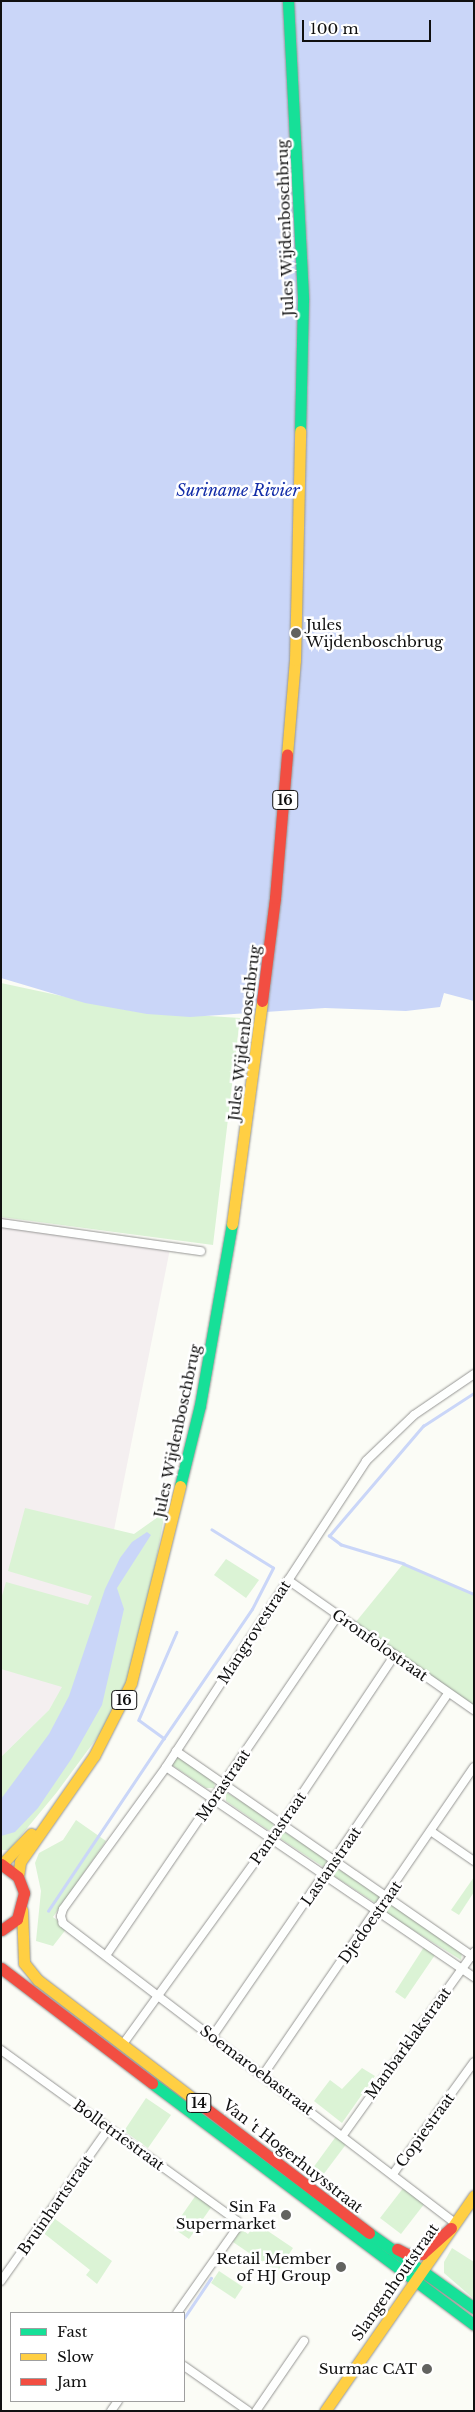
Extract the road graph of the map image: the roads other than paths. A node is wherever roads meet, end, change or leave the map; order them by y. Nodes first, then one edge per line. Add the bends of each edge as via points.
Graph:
1 (288, 1) edge
2 (1, 1223) edge
3 (201, 1251) dead end
4 (474, 1374) edge
5 (288, 1580) junction
6 (338, 1616) junction
7 (394, 1656) junction
8 (448, 1693) junction
9 (474, 1710) edge
10 (176, 1751) junction
11 (166, 1767) junction
12 (474, 1767) edge
13 (470, 1779) edge
14 (224, 1783) junction
15 (214, 1798) junction
16 (63, 1799) junction
17 (282, 1824) junction
18 (432, 1832) junction
19 (272, 1838) junction
20 (474, 1861) edge
21 (334, 1862) junction
22 (2, 1864) edge
23 (325, 1875) junction
24 (18, 1877) junction
25 (387, 1898) junction
26 (22, 1910) junction
27 (378, 1911) junction
28 (61, 1916) joint
29 (1, 1930) edge
30 (107, 1954) junction
31 (473, 1955) edge
32 (1, 1958) edge
33 (1, 1968) edge
34 (462, 1968) junction
35 (474, 1977) edge
36 (25, 1986) junction
37 (159, 1997) junction
38 (212, 2037) junction
39 (123, 2044) junction
40 (1, 2050) edge
41 (474, 2062) edge
42 (263, 2075) junction
43 (109, 2128) junction
44 (343, 2135) junction
45 (393, 2174) junction
46 (474, 2196) edge
47 (453, 2225) junction
48 (363, 2229) junction
49 (421, 2272) junction
50 (1, 2281) edge
51 (412, 2282) junction
52 (474, 2308) edge
53 (179, 2312) edge
54 (474, 2325) edge
55 (304, 2341) dead end
56 (185, 2367) edge
57 (328, 2410) edge
58 (248, 2411) edge
59 (256, 2411) edge

1 - 16 main road, Jules Wijdenboschbrug / 16 via 297,141 304,374 296,651 263,1014 236,1199 200,1405 157,1588 131,1683 115,1719 94,1756
2 - 3 street
4 - 5 street, Mangrovestraat via 414,1415 366,1461
5 - 6 street, Gronfolostraat
5 - 10 street, Mangrovestraat
6 - 7 street, Gronfolostraat
6 - 14 street, Morastraat
7 - 8 street, Gronfolostraat
7 - 17 street, Pantastraat
8 - 9 street, Gronfolostraat
8 - 21 street, Lastanstraat
10 - 11 street, Mangrovestraat
10 - 14 street
11 - 15 street
11 - 28 street, Mangrovestraat
12 - 13 street, Djedoestraat
13 - 18 street, Djedoestraat
14 - 15 street, Morastraat
14 - 17 street
15 - 19 street
15 - 30 street, Morastraat
16 - 22 main road, Jules Wijdenboschbrug / 16
16 - 24 main road, Jules Wijdenboschbrug / 16 via 20,1862
17 - 19 street, Pantastraat
17 - 21 street
18 - 20 street
18 - 25 street, Djedoestraat
19 - 23 street
19 - 37 street, Pantastraat
21 - 23 street, Lastanstraat
21 - 25 street
22 - 24 main road, 16
23 - 27 street
23 - 38 street, Lastanstraat
24 - 26 main road, Van 't Hogerhuysstraat via 24,1893
25 - 27 street, Djedoestraat
25 - 31 street
26 - 29 main road via 17,1919
26 - 39 main road, Van 't Hogerhuysstraat / 14 via 21,1945 24,1963 30,1972
27 - 34 street
27 - 42 street, Djedoestraat
28 - 30 street, Soemaroebastraat via 63,1923
30 - 37 street, Soemaroebastraat
31 - 34 street, Manbarklakstraat
32 - 36 main road, Van 't Hogerhuysstraat / 14
33 - 36 main road, Van 't Hogerhuysstraat
34 - 35 street
34 - 44 street, Manbarklakstraat
36 - 51 main road, Van 't Hogerhuysstraat / 14
37 - 38 street, Soemaroebastraat
37 - 39 street, Pantastraat
38 - 42 street, Soemaroebastraat
39 - 48 main road, Van 't Hogerhuysstraat / 14
40 - 43 street, Bolletriestraat
41 - 45 street, Copiestraat
42 - 44 street, Soemaroebastraat
43 - 50 street, Bruinhartstraat
43 - 53 street, Bolletriestraat via 237,2221 237,2228
44 - 45 street, Soemaroebastraat
45 - 47 street, Soemaroebastraat
46 - 47 main road, Slangenhoutstraat
47 - 48 main road via 430,2249 414,2255
47 - 49 main road, Slangenhoutstraat
48 - 49 main road, Van 't Hogerhuysstraat / 14
49 - 51 main road, Slangenhoutstraat
49 - 52 main road, Van 't Hogerhuysstraat / 14
51 - 54 main road, Van 't Hogerhuysstraat / 14
51 - 57 main road, Slangenhoutstraat
55 - 59 street
56 - 58 street

